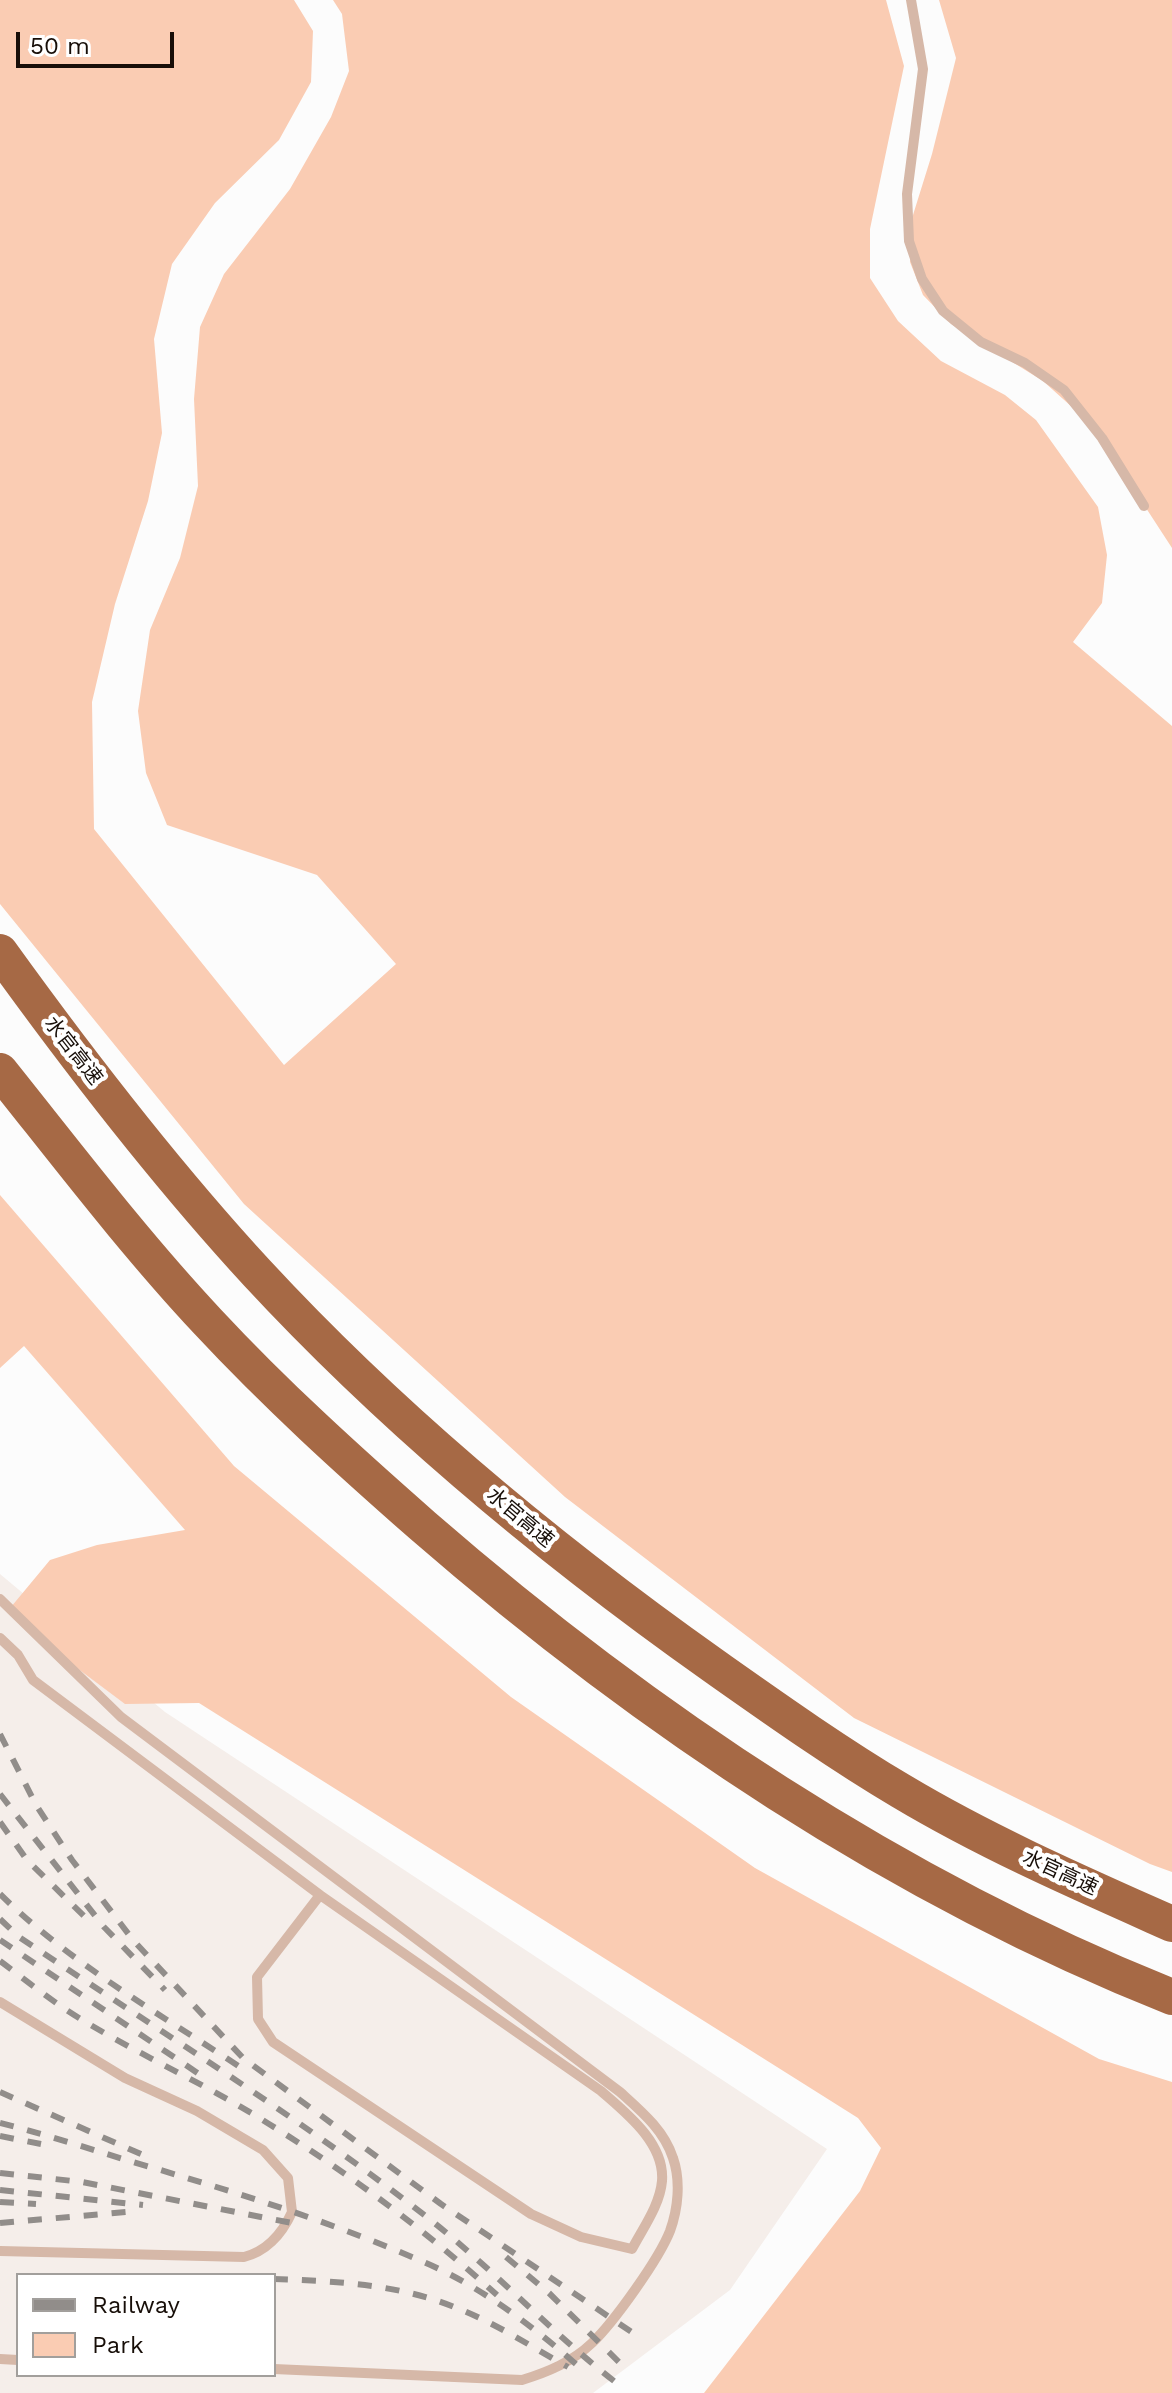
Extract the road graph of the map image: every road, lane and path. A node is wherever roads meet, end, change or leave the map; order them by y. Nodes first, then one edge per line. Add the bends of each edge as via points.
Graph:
1 (911, 0) edge
2 (1144, 506) dead end
3 (0, 952) edge
4 (0, 1071) edge
5 (0, 1599) edge
6 (0, 1638) edge
7 (320, 1895) junction
8 (1172, 1924) edge
9 (1172, 1997) edge
10 (0, 2002) edge
11 (0, 2251) edge
12 (276, 2369) edge

1 - 2 lane via 923,69 907,194 909,241 922,279 943,311 981,342 1064,390 1102,438
3 - 8 highway, 水官高速 via 153,1152 257,1273 384,1399 526,1526 714,1666 901,1791 1021,1856
4 - 9 highway via 208,1322 338,1452 484,1579 607,1675 769,1786 871,1848 994,1916
5 - 12 lane via 121,1717 620,2092 655,2124 673,2158 679,2193 670,2231 612,2320 591,2344 555,2369 522,2380
6 - 7 lane via 33,1680
7 - 7 lane via 257,1977 258,2019 273,2042 531,2214 581,2237 632,2249 662,2179 655,2150 637,2124 601,2091
10 - 11 lane via 125,2078 197,2111 263,2150 288,2178 292,2212 271,2243 244,2257

